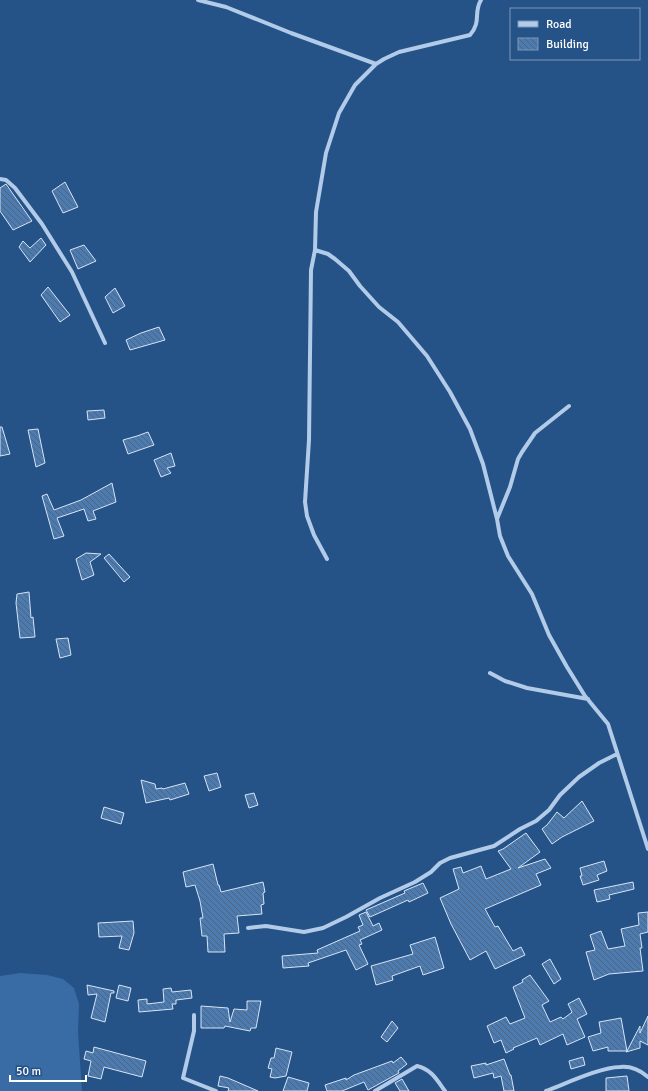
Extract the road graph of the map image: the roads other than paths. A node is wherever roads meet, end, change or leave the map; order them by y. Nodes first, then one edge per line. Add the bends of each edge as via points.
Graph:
1 (198, 0) edge
2 (480, 0) edge
3 (376, 64) junction
4 (0, 179) edge
5 (315, 250) junction
6 (105, 343) dead end
7 (569, 406) dead end
8 (497, 519) junction
9 (327, 559) dead end
10 (490, 672) dead end
11 (588, 699) junction
12 (617, 754) junction
13 (648, 849) edge
14 (248, 928) dead end
15 (194, 1015) dead end
16 (648, 1077) edge
17 (216, 1091) edge
18 (375, 1091) edge
19 (445, 1091) edge
20 (546, 1091) edge

1 - 3 street via 226,7
2 - 3 street via 477,22 470,35 399,52
3 - 5 street via 355,85 339,113 326,153 316,212
4 - 6 street via 6,180 15,188 42,224 72,272
5 - 8 street via 328,254 349,271 374,302 398,322 427,356 470,429 483,464
5 - 9 street via 311,270 309,440 305,502 314,535
7 - 8 street via 535,433 526,445 518,459 510,488
8 - 11 street via 508,556 532,594 567,667
10 - 11 street via 505,681 527,688
11 - 12 street via 608,724
12 - 13 street
12 - 14 street via 578,777 536,821 494,846 440,863 415,882 340,920 323,928 304,932 266,926
15 - 17 street via 194,1031 183,1078
16 - 20 street via 633,1068 619,1066 598,1071
18 - 19 street via 416,1066 430,1071

